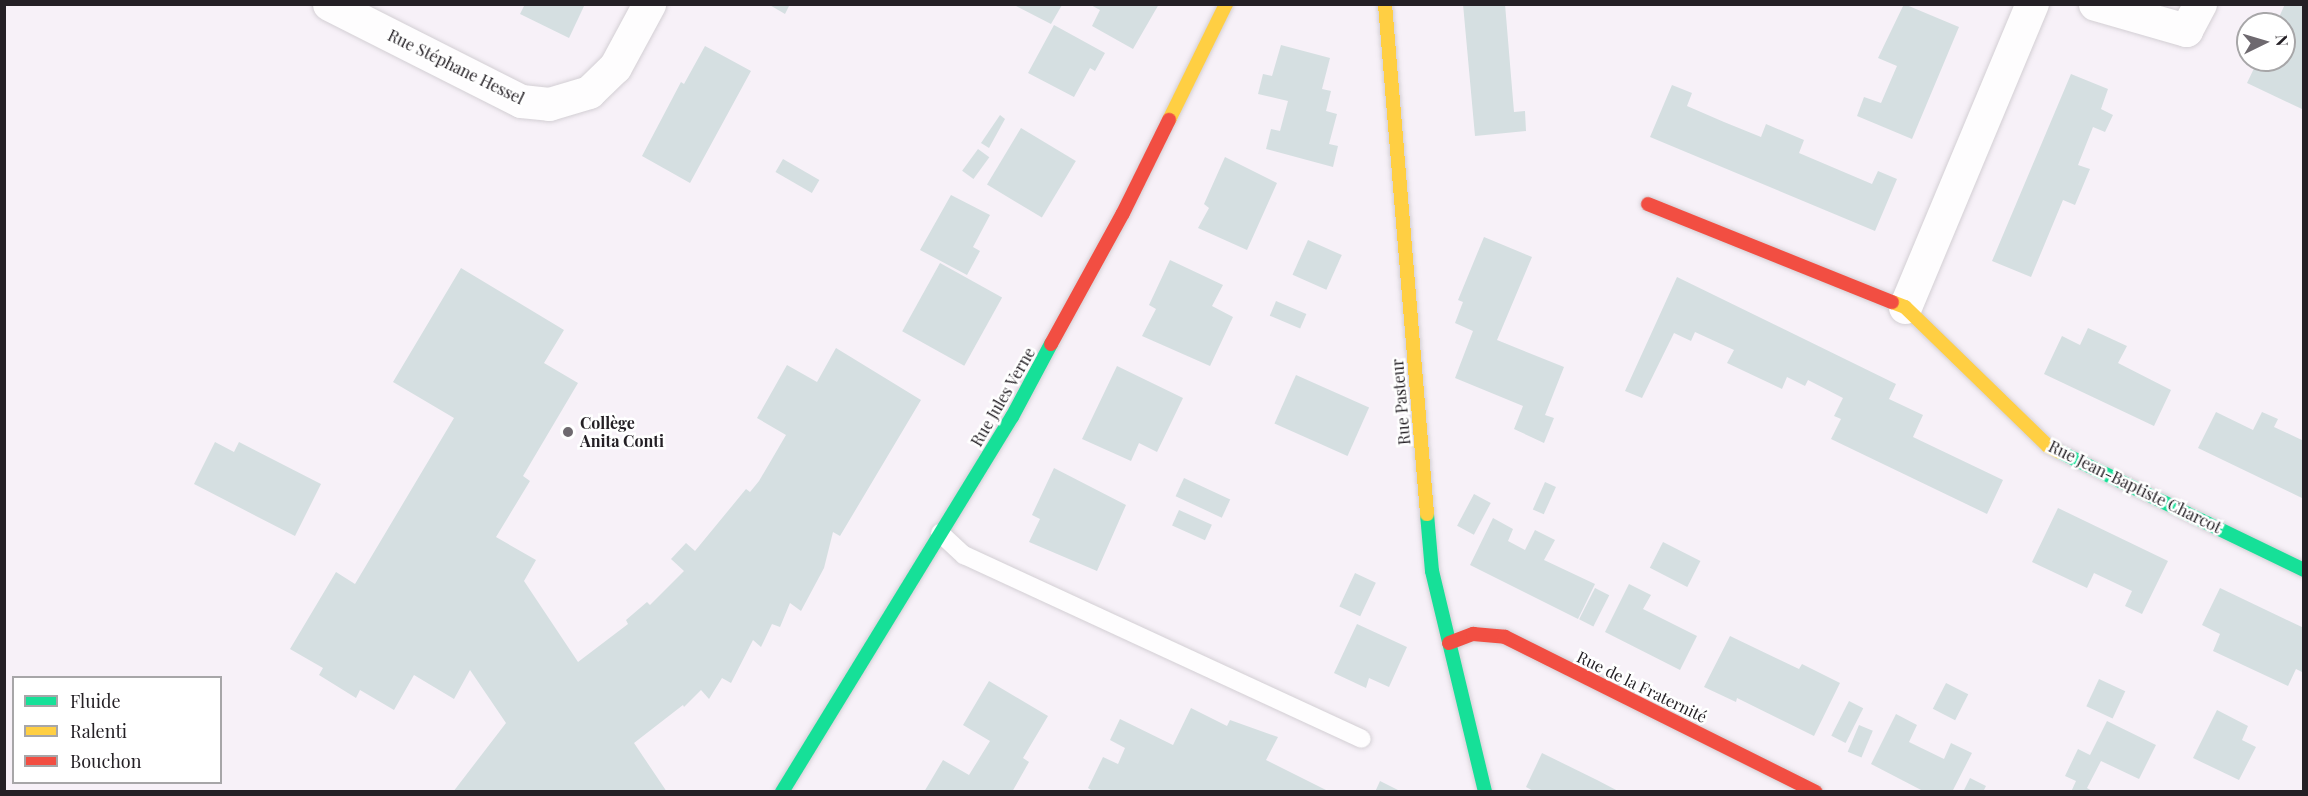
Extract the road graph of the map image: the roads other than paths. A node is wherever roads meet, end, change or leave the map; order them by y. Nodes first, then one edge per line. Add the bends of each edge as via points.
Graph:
1 (329, 4) edge
2 (649, 4) edge
3 (1226, 4) edge
4 (1385, 4) edge
5 (2032, 4) edge
6 (2096, 4) edge
7 (2200, 4) edge
8 (1648, 204) dead end
9 (1905, 307) junction
10 (940, 533) junction
11 (2304, 570) edge
12 (1449, 644) junction
13 (1362, 739) dead end
14 (782, 792) edge
15 (1485, 792) edge
16 (1816, 792) edge

1 - 2 street, Rue Stéphane Hessel via 521,101 549,104 589,92 615,67
3 - 10 street, Rue Jules Verne via 1107,243 1012,417
4 - 12 street, Rue Pasteur via 1432,572
5 - 9 street
6 - 7 street via 2186,30
8 - 9 street, Rue Jean-Baptiste Charcot
9 - 11 street, Rue Jean-Baptiste Charcot via 2048,446
10 - 13 lane via 964,555
10 - 14 street, Rue Jules Verne
12 - 15 street, Rue Pasteur
12 - 16 street, Rue de la Fraternité via 1473,634 1505,637

